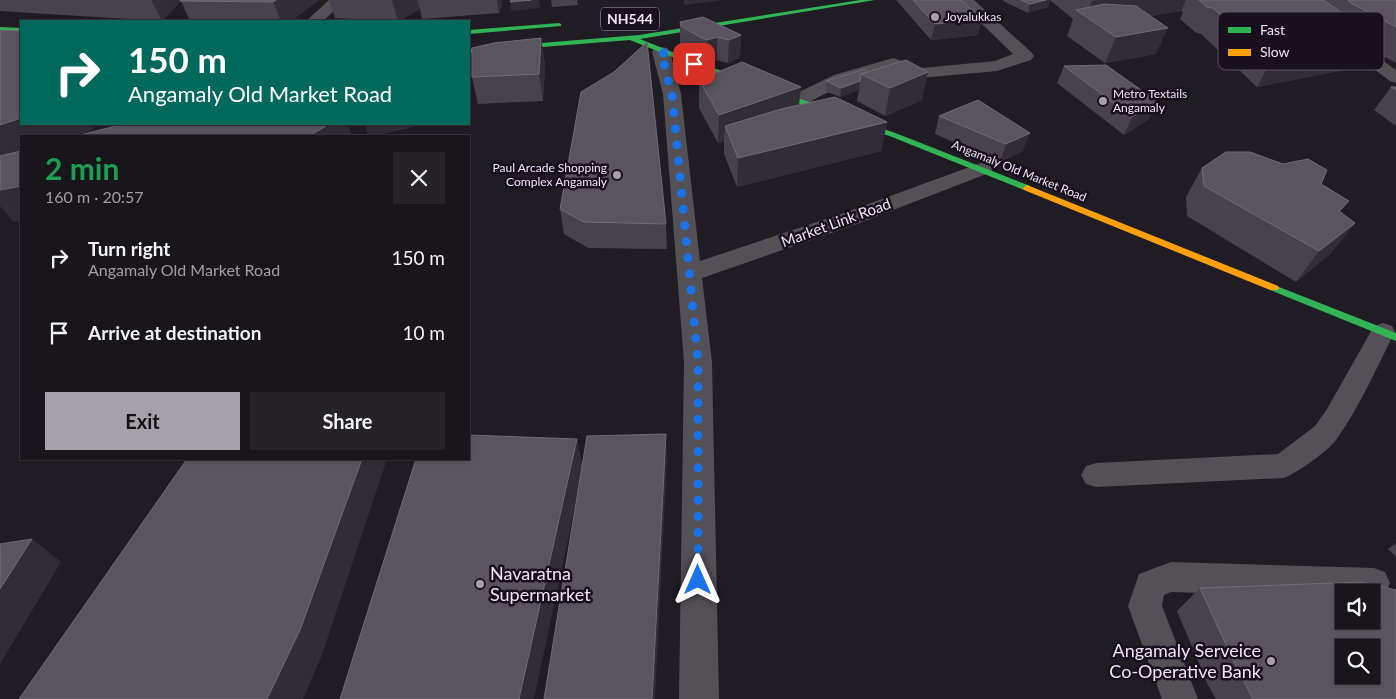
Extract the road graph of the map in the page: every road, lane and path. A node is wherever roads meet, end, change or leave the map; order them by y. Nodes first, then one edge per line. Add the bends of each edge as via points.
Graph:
1 (338, 0) edge
2 (872, 0) edge
3 (965, 0) edge
4 (1288, 0) edge
5 (1305, 12) edge
6 (315, 20) edge
7 (568, 25) dead end
8 (0, 29) edge
9 (20, 30) edge
10 (470, 32) edge
11 (630, 37) junction
12 (501, 49) junction
13 (470, 51) edge
14 (661, 52) junction
15 (470, 55) edge
16 (1384, 69) edge
17 (1396, 78) edge
18 (800, 101) junction
19 (124, 128) edge
20 (113, 135) edge
21 (982, 169) junction
22 (689, 274) junction
23 (1390, 334) edge
24 (1096, 475) dead end
25 (1374, 583) edge
26 (698, 699) edge
27 (1180, 699) edge

1 - 6 street
2 - 11 main road, NH544
3 - 18 street via 1025,56 997,66 920,73 893,63 840,79
4 - 5 lane
7 - 10 main road
8 - 9 main road
11 - 12 main road, NH544
11 - 14 main road, Angamaly Old Market Road
12 - 13 main road, NH544
12 - 15 main road
14 - 18 main road, Angamaly Old Market Road
14 - 22 street via 672,94
16 - 17 lane
18 - 21 main road, Angamaly Old Market Road
19 - 20 main road
21 - 22 street, Market Link Road
21 - 23 main road, Angamaly Old Market Road
22 - 26 street via 698,362
23 - 24 lane via 1324,434 1284,466
25 - 27 lane via 1171,577 1150,585 1145,606

